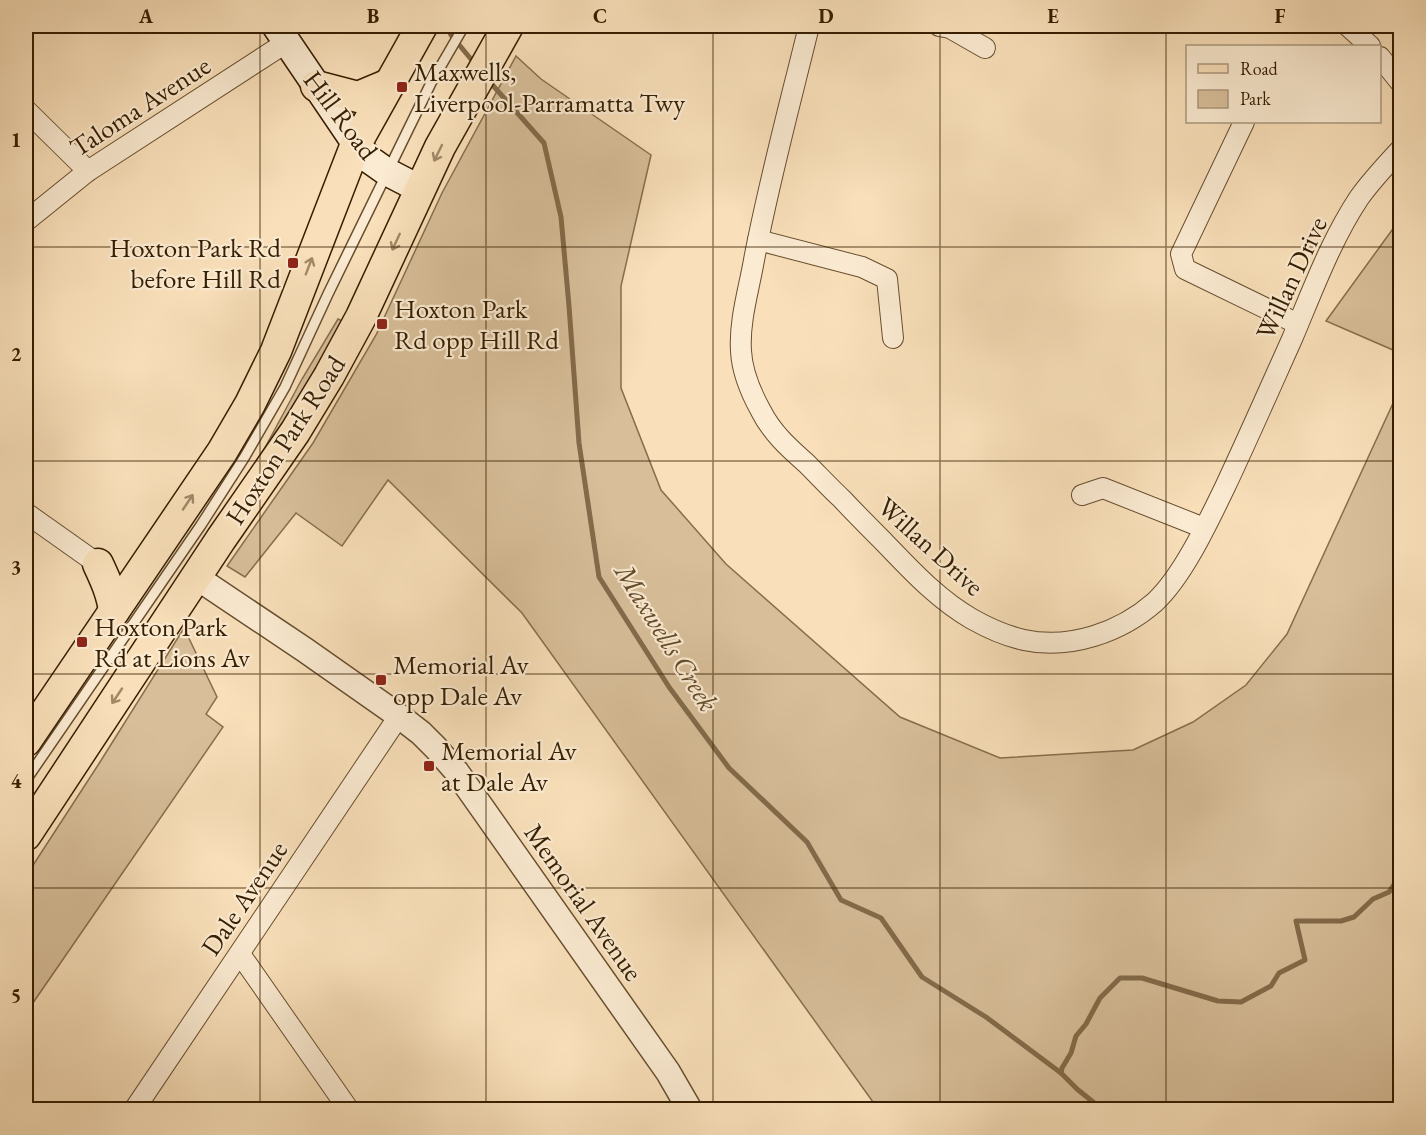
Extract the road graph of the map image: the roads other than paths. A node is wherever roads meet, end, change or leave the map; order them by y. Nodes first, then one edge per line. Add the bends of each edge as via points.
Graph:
1 (422, 26) edge
2 (464, 26) edge
3 (809, 26) edge
4 (939, 26) edge
5 (1348, 26) edge
6 (507, 27) edge
7 (282, 34) edge
8 (1369, 45) edge
9 (985, 48) dead end
10 (1381, 58) edge
11 (1401, 82) edge
12 (389, 84) junction
13 (316, 86) junction
14 (26, 110) edge
15 (1244, 123) edge
16 (356, 144) junction
17 (1401, 150) edge
18 (88, 171) junction
19 (387, 171) junction
20 (420, 189) junction
21 (26, 221) edge
22 (758, 240) junction
23 (1298, 324) junction
24 (893, 338) dead end
25 (1082, 495) dead end
26 (26, 513) edge
27 (1204, 528) junction
28 (98, 564) joint
29 (179, 567) junction
30 (114, 611) junction
31 (399, 716) junction
32 (26, 741) edge
33 (26, 780) edge
34 (26, 835) edge
35 (240, 954) junction
36 (134, 1110) edge
37 (349, 1110) edge
38 (690, 1110) edge

1 - 12 main road, Hoxton Park Road
2 - 19 lane
3 - 22 street, Willan Drive
4 - 9 street
5 - 8 street
6 -> 20 main road, Hoxton Park Road
7 - 13 main road, Hill Road
7 - 18 street, Taloma Avenue
10 - 11 street
12 - 13 main road via 357,97
12 - 16 main road, Hoxton Park Road
13 - 16 main road, Hill Road
14 - 18 street
15 - 23 street via 1181,254 1185,269
16 - 19 main road, Hill Road
29 -> 16 main road, Hoxton Park Road via 222,452 263,380 288,321
17 - 23 street, Willan Drive via 1359,199 1337,237
18 - 21 street, Taloma Avenue
19 - 20 main road, Hill Road
19 - 29 lane via 285,387
20 -> 29 main road, Hoxton Park Road via 362,317 295,432
22 - 24 street via 862,267 887,279
22 - 27 street, Willan Drive via 741,351 745,373 762,415 776,435 905,564 969,618 1025,640 1054,643 1085,639 1113,629 1157,600 1175,579
23 - 27 street, Willan Drive
25 - 27 street via 1103,488
26 - 28 street
28 - 30 main road
29 - 30 main road, Hoxton Park Road
29 - 31 street, Memorial Avenue
29 - 33 lane
29 -> 34 main road, Hoxton Park Road
30 - 32 main road, Hoxton Park Road
31 - 35 street, Dale Avenue
31 - 38 street, Memorial Avenue via 421,733 456,771 668,1072
35 - 36 street, Dale Avenue
35 - 37 street

